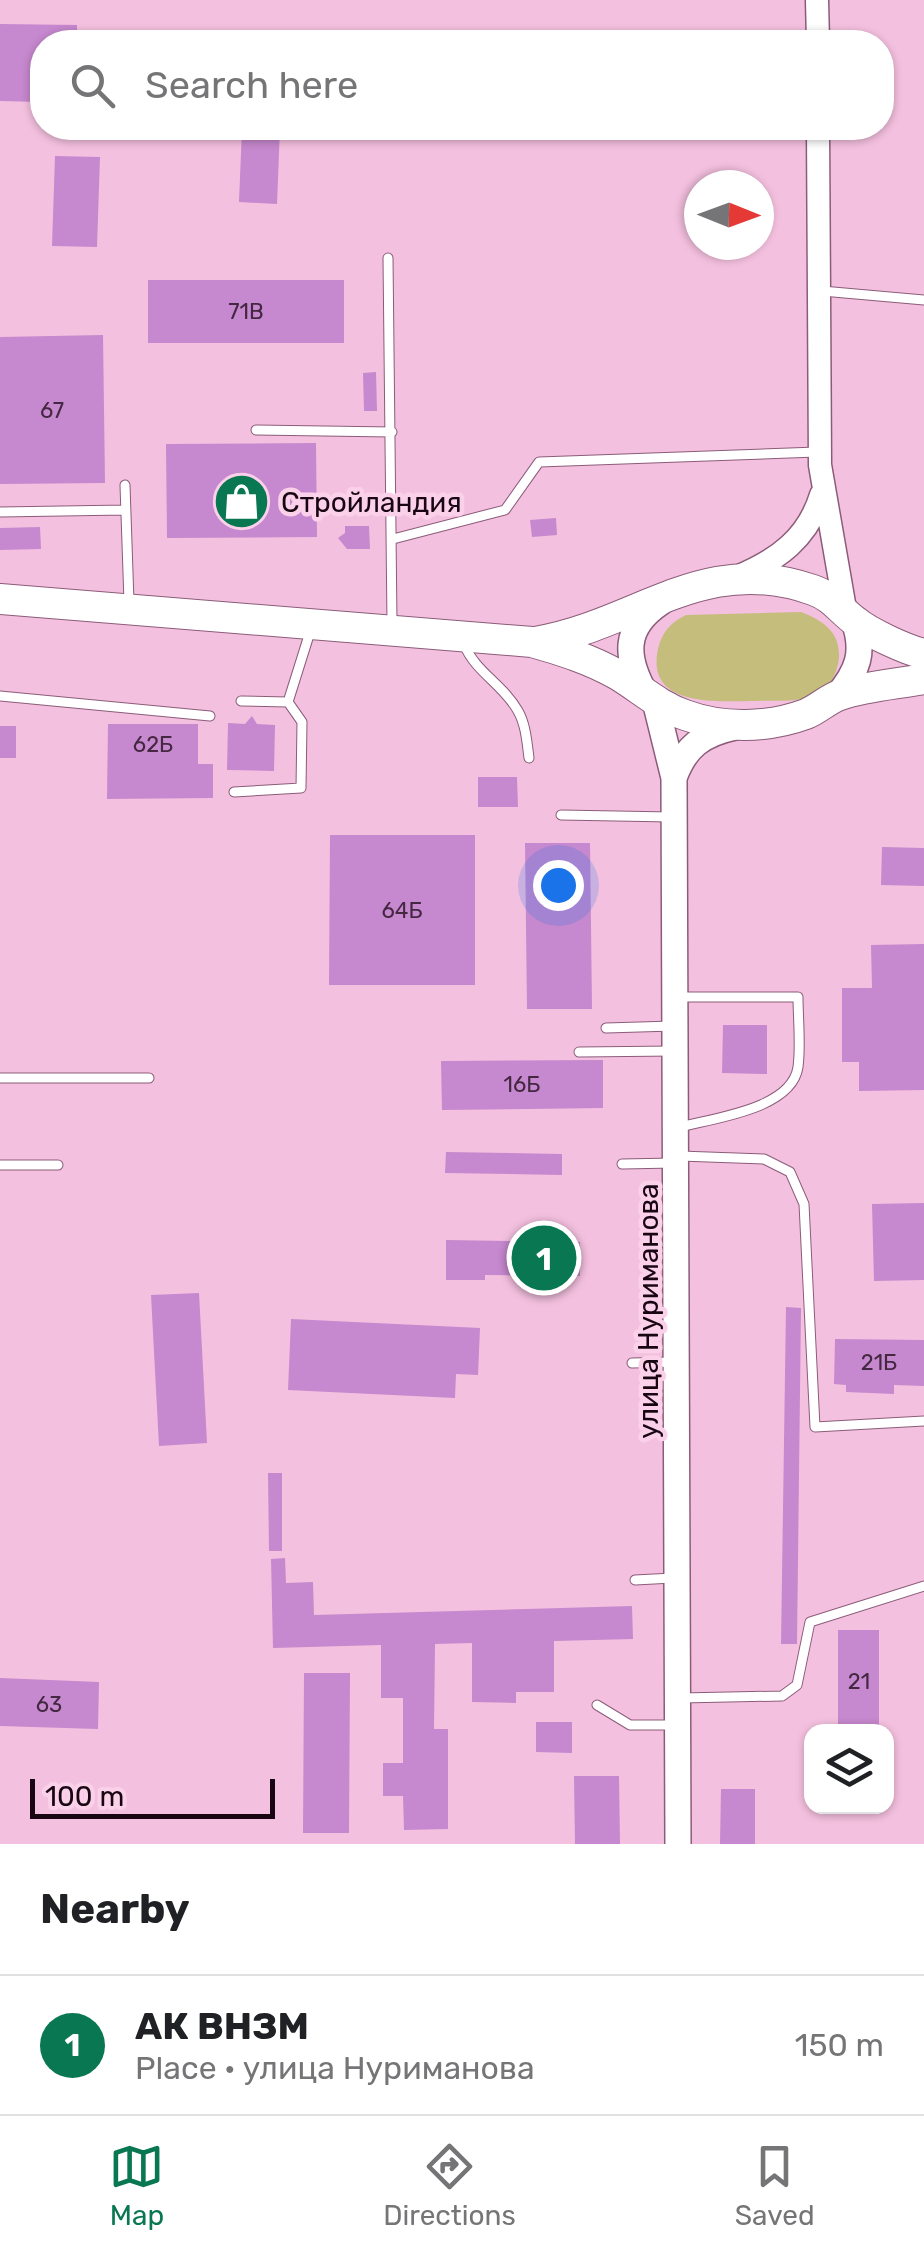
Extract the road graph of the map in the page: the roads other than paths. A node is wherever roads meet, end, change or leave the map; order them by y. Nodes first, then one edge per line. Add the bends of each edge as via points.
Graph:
1 (818, 0) edge
2 (818, 30) edge
3 (818, 140) edge
4 (388, 258) dead end
5 (819, 290) junction
6 (924, 300) edge
7 (256, 430) dead end
8 (392, 432) junction
9 (820, 452) junction
10 (125, 485) dead end
11 (822, 492) junction
12 (125, 510) junction
13 (0, 512) edge
14 (393, 540) junction
15 (736, 577) junction
16 (673, 596) junction
17 (0, 600) edge
18 (129, 610) junction
19 (849, 615) junction
20 (312, 624) junction
21 (392, 631) junction
22 (461, 636) junction
23 (532, 642) junction
24 (924, 654) edge
25 (924, 679) edge
26 (0, 696) edge
27 (837, 696) junction
28 (650, 697) junction
29 (241, 700) dead end
30 (288, 702) junction
31 (210, 716) dead end
32 (746, 725) junction
33 (529, 758) dead end
34 (674, 778) junction
35 (234, 792) dead end
36 (561, 815) dead end
37 (674, 817) junction
38 (676, 997) junction
39 (606, 1028) dead end
40 (677, 1039) junction
41 (580, 1052) dead end
42 (0, 1078) edge
43 (149, 1078) dead end
44 (677, 1128) junction
45 (677, 1159) junction
46 (622, 1164) dead end
47 (58, 1165) dead end
48 (0, 1166) edge
49 (678, 1362) junction
50 (632, 1363) dead end
51 (924, 1421) edge
52 (678, 1578) junction
53 (635, 1580) dead end
54 (924, 1586) edge
55 (678, 1698) junction
56 (596, 1704) dead end
57 (678, 1725) junction
58 (678, 1844) edge

1 - 2 street
3 - 5 street
4 - 8 lane
5 - 6 lane
5 - 9 street
7 - 8 lane
8 - 14 lane
9 - 11 street
9 - 14 lane via 540,462 505,510
10 - 12 lane
11 - 15 street via 795,542
11 - 19 street
12 - 13 lane
12 - 18 lane
14 - 21 lane
15 - 16 main road
15 - 19 main road via 814,590
16 - 23 main road
16 - 28 main road via 639,620 631,638 632,665
17 - 18 main road
18 - 20 main road
19 - 24 main road
19 - 27 main road via 860,658
20 - 21 main road
20 - 30 lane
21 - 22 main road
22 - 23 main road
22 - 33 lane via 471,663 518,711
23 - 28 main road via 580,654
25 - 27 main road
26 - 31 lane
27 - 32 main road via 806,714
28 - 32 main road via 700,720
28 - 34 main road, улица Нуриманова
29 - 30 lane
30 - 35 lane via 302,722 301,788
32 - 34 main road via 692,745
34 - 37 main road, улица Нуриманова
36 - 37 lane
37 - 38 main road, улица Нуриманова
38 - 40 main road, улица Нуриманова
38 - 44 lane via 798,997 798,1070 791,1082 772,1102
39 - 40 lane
40 - 41 lane
40 - 44 main road, улица Нуриманова
42 - 43 lane
44 - 45 main road, улица Нуриманова
45 - 46 lane
45 - 49 main road, улица Нуриманова
45 - 51 lane via 764,1160 790,1172 804,1204 815,1426
47 - 48 lane
49 - 50 lane
49 - 52 main road, улица Нуриманова
52 - 53 lane
52 - 55 main road, улица Нуриманова
54 - 55 lane via 810,1622 798,1685 782,1696
55 - 57 main road, улица Нуриманова
56 - 57 lane via 630,1725
57 - 58 main road, улица Нуриманова

